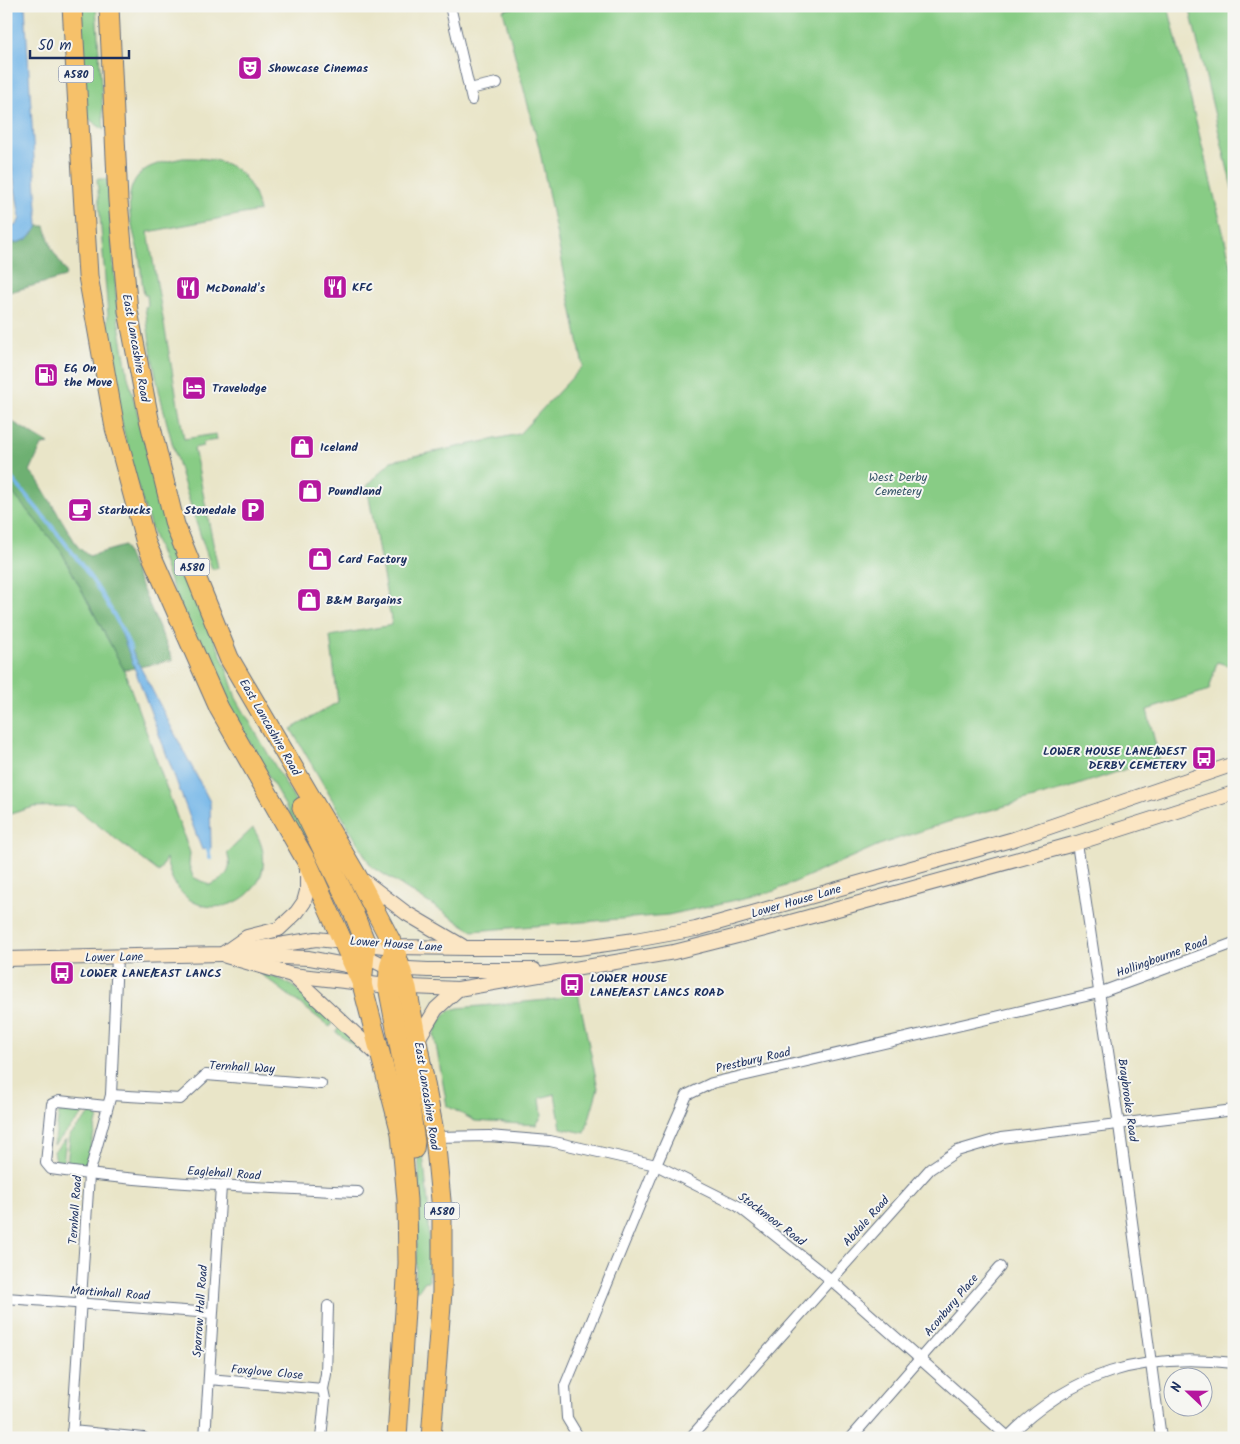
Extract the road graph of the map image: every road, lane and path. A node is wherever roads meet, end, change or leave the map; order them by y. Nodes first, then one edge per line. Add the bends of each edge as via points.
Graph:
1 (72, 6) edge
2 (109, 6) edge
3 (450, 6) edge
4 (496, 83) dead end
5 (229, 658) junction
6 (1234, 764) edge
7 (1234, 793) edge
8 (1077, 843) junction
9 (307, 862) junction
10 (357, 876) junction
11 (342, 940) junction
12 (1234, 943) edge
13 (394, 946) junction
14 (467, 948) junction
15 (221, 954) junction
16 (117, 957) junction
17 (6, 959) edge
18 (362, 964) junction
19 (576, 970) junction
20 (391, 974) junction
21 (292, 975) junction
22 (407, 988) junction
23 (458, 989) junction
24 (1099, 993) junction
25 (418, 1039) junction
26 (382, 1059) junction
27 (321, 1084) dead end
28 (111, 1095) junction
29 (106, 1106) junction
30 (1234, 1110) edge
31 (1119, 1124) junction
32 (435, 1137) junction
33 (656, 1165) junction
34 (89, 1175) junction
35 (221, 1186) junction
36 (358, 1192) dead end
37 (407, 1200) junction
38 (1000, 1267) dead end
39 (830, 1280) junction
40 (6, 1298) edge
41 (81, 1304) junction
42 (328, 1306) dead end
43 (212, 1313) junction
44 (922, 1360) junction
45 (1152, 1361) junction
46 (1234, 1363) edge
47 (209, 1379) junction
48 (323, 1390) junction
49 (72, 1435) edge
50 (144, 1438) edge
51 (205, 1438) edge
52 (321, 1438) edge
53 (396, 1438) edge
54 (431, 1438) edge
55 (579, 1438) edge
56 (690, 1438) edge
57 (851, 1438) edge
58 (1008, 1438) edge
59 (1161, 1438) edge

1 - 9 highway, A580 via 88,276 115,428 144,534 220,708
2 - 5 highway, East Lancashire Road / A580 via 118,201 128,311 149,420 175,525
3 - 4 street via 470,94
5 - 10 highway, East Lancashire Road / A580
5 - 18 highway via 243,707 313,827 357,920
6 - 14 street, Lower House Lane via 1014,839 696,928 578,948
7 - 8 street, Lower House Lane
8 - 19 street, Lower House Lane via 765,930 674,952
8 - 24 street, Braybrooke Road
9 - 11 highway, A580
9 - 15 street via 307,891 298,912 279,929 247,937
10 - 13 highway, East Lancashire Road / A580
10 - 14 street via 406,913 453,943
11 - 15 street, Lower Lane via 316,939
11 - 18 highway, A580
12 - 24 street, Hollingbourne Road
13 - 14 street, Lower House Lane
13 - 18 street, Lower House Lane
13 - 20 highway
15 - 16 street, Lower Lane
15 - 18 street
15 - 21 street, Lower Lane
16 - 17 street, Lower Lane
16 - 28 street, Ternhall Road
18 - 20 street
18 - 20 street
18 - 21 street, Lower Lane
18 - 26 highway, A580
19 - 20 street
19 - 23 street, Lower House Lane
20 - 22 highway, East Lancashire Road / A580
20 - 37 highway via 415,1142
21 - 26 street
22 - 23 street, Lower House Lane
22 - 25 highway, East Lancashire Road / A580
23 - 25 street via 436,1009
24 - 31 street, Braybrooke Road
24 - 33 street, Prestbury Road via 712,1083 688,1095
25 - 32 highway, East Lancashire Road / A580
26 - 37 highway, A580 via 401,1133
27 - 28 street, Ternhall Way via 206,1075 180,1099
28 - 29 street, Ternhall Road
29 - 34 street, Ternhall Road
29 - 34 street, Eaglehall Road via 59,1101 52,1104 46,1163 52,1169
30 - 31 street, Abdale Road
31 - 39 street, Abdale Road via 1001,1138 957,1151 930,1170
31 - 45 street, Braybrooke Road
32 - 33 street, Stockmoor Road via 489,1136 550,1141
32 - 54 highway, East Lancashire Road / A580 via 443,1250
33 - 39 street, Stockmoor Road via 738,1206
33 - 55 street, Prestbury Road via 565,1386 567,1418
34 - 35 street, Eaglehall Road
34 - 41 street, Ternhall Road
35 - 36 street, Eaglehall Road
35 - 43 street, Sparrow Hall Road
37 - 53 highway, A580 via 406,1301
38 - 44 street, Aconbury Place
39 - 44 street, Stockmoor Road
39 - 56 street, Abdale Road
40 - 41 street, Martinhall Road
41 - 43 street, Martinhall Road
41 - 49 street, Ternhall Road
42 - 48 street
43 - 47 street, Sparrow Hall Road
44 - 57 street, Aconbury Place
44 - 58 street, Stockmoor Road
45 - 46 street via 1203,1359
45 - 58 street via 1110,1370 1072,1386 1035,1411
45 - 59 street, Braybrooke Road
47 - 48 street, Foxglove Close
47 - 51 street, Sparrow Hall Road
48 - 52 street
49 - 50 street

